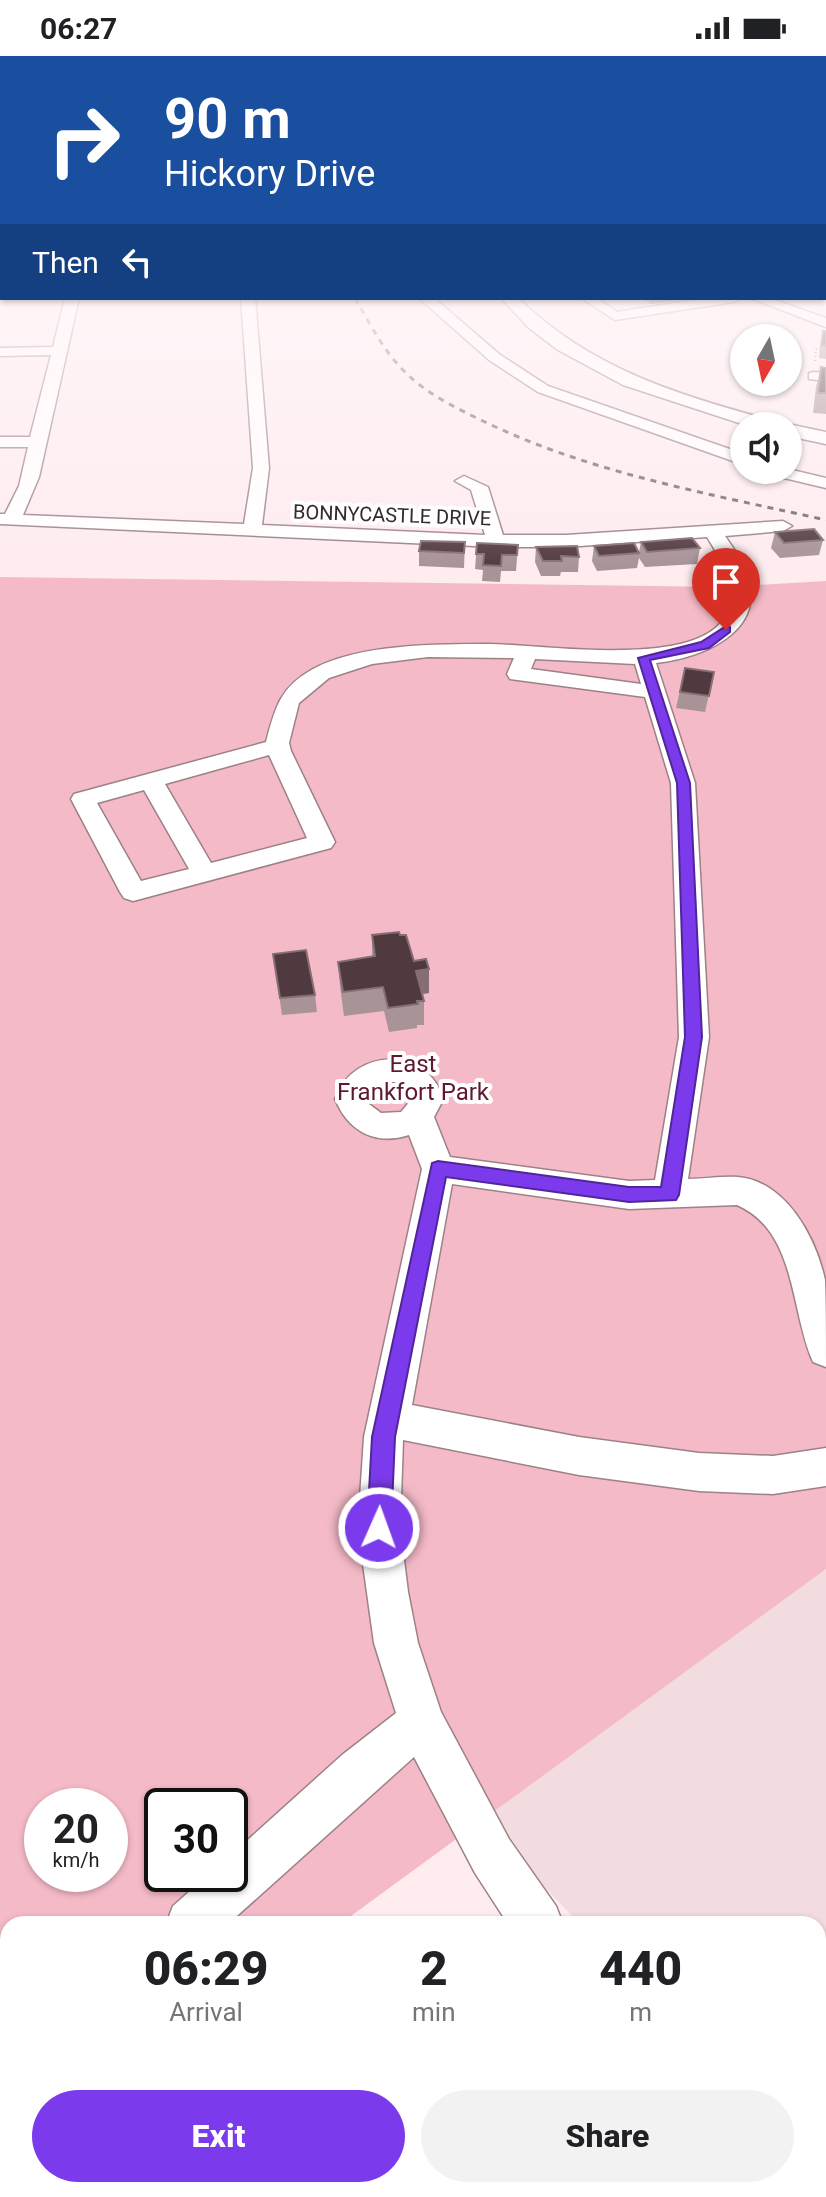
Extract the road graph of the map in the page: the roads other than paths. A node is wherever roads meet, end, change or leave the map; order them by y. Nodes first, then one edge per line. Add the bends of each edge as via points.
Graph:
1 (54, 370) edge
2 (253, 370) edge
3 (514, 370) edge
4 (576, 370) edge
5 (607, 370) edge
6 (730, 414) edge
7 (730, 428) edge
8 (802, 433) edge
9 (826, 438) edge
10 (0, 442) edge
11 (37, 442) junction
12 (802, 445) edge
13 (826, 451) edge
14 (730, 455) edge
15 (802, 477) edge
16 (464, 481) dead end
17 (826, 483) edge
18 (5, 519) edge
19 (783, 526) dead end
20 (712, 530) junction
21 (252, 531) junction
22 (496, 541) junction
23 (527, 652) junction
24 (644, 658) junction
25 (654, 692) junction
26 (277, 746) junction
27 (151, 780) junction
28 (204, 873) junction
29 (418, 1116) dead end
30 (438, 1169) junction
31 (669, 1195) junction
32 (826, 1350) edge
33 (394, 1390) junction
34 (826, 1467) edge
35 (421, 1722) junction
36 (200, 1916) edge
37 (533, 1916) edge

1 - 11 street
2 - 21 street via 261,468
3 - 14 street via 543,389
4 - 7 main road via 645,401
5 - 6 main road
8 - 9 main road
10 - 11 street
11 - 18 street via 27,494
12 - 13 main road
15 - 17 street
16 - 22 street via 479,487
18 - 21 street, BONNYCASTLE DRIVE
19 - 20 street, BONNYCASTLE DRIVE
20 - 22 street, BONNYCASTLE DRIVE
20 - 24 street via 734,566 740,612 704,645
21 - 22 street, BONNYCASTLE DRIVE
23 - 24 street
23 - 25 street via 518,674
23 - 26 street via 456,649 340,664 284,705
24 - 25 street
25 - 31 street via 683,783 694,1037
26 - 27 street
26 - 28 street via 322,842
27 - 28 street
27 - 28 street via 83,799 133,892
29 - 30 street
30 - 31 street via 629,1195
30 - 33 street
31 - 32 street via 740,1191 769,1205 792,1236
33 - 34 street via 395,1416 411,1425 579,1456 750,1475
33 - 35 street via 384,1437 379,1528 396,1643
35 - 36 street
35 - 37 street via 492,1856

